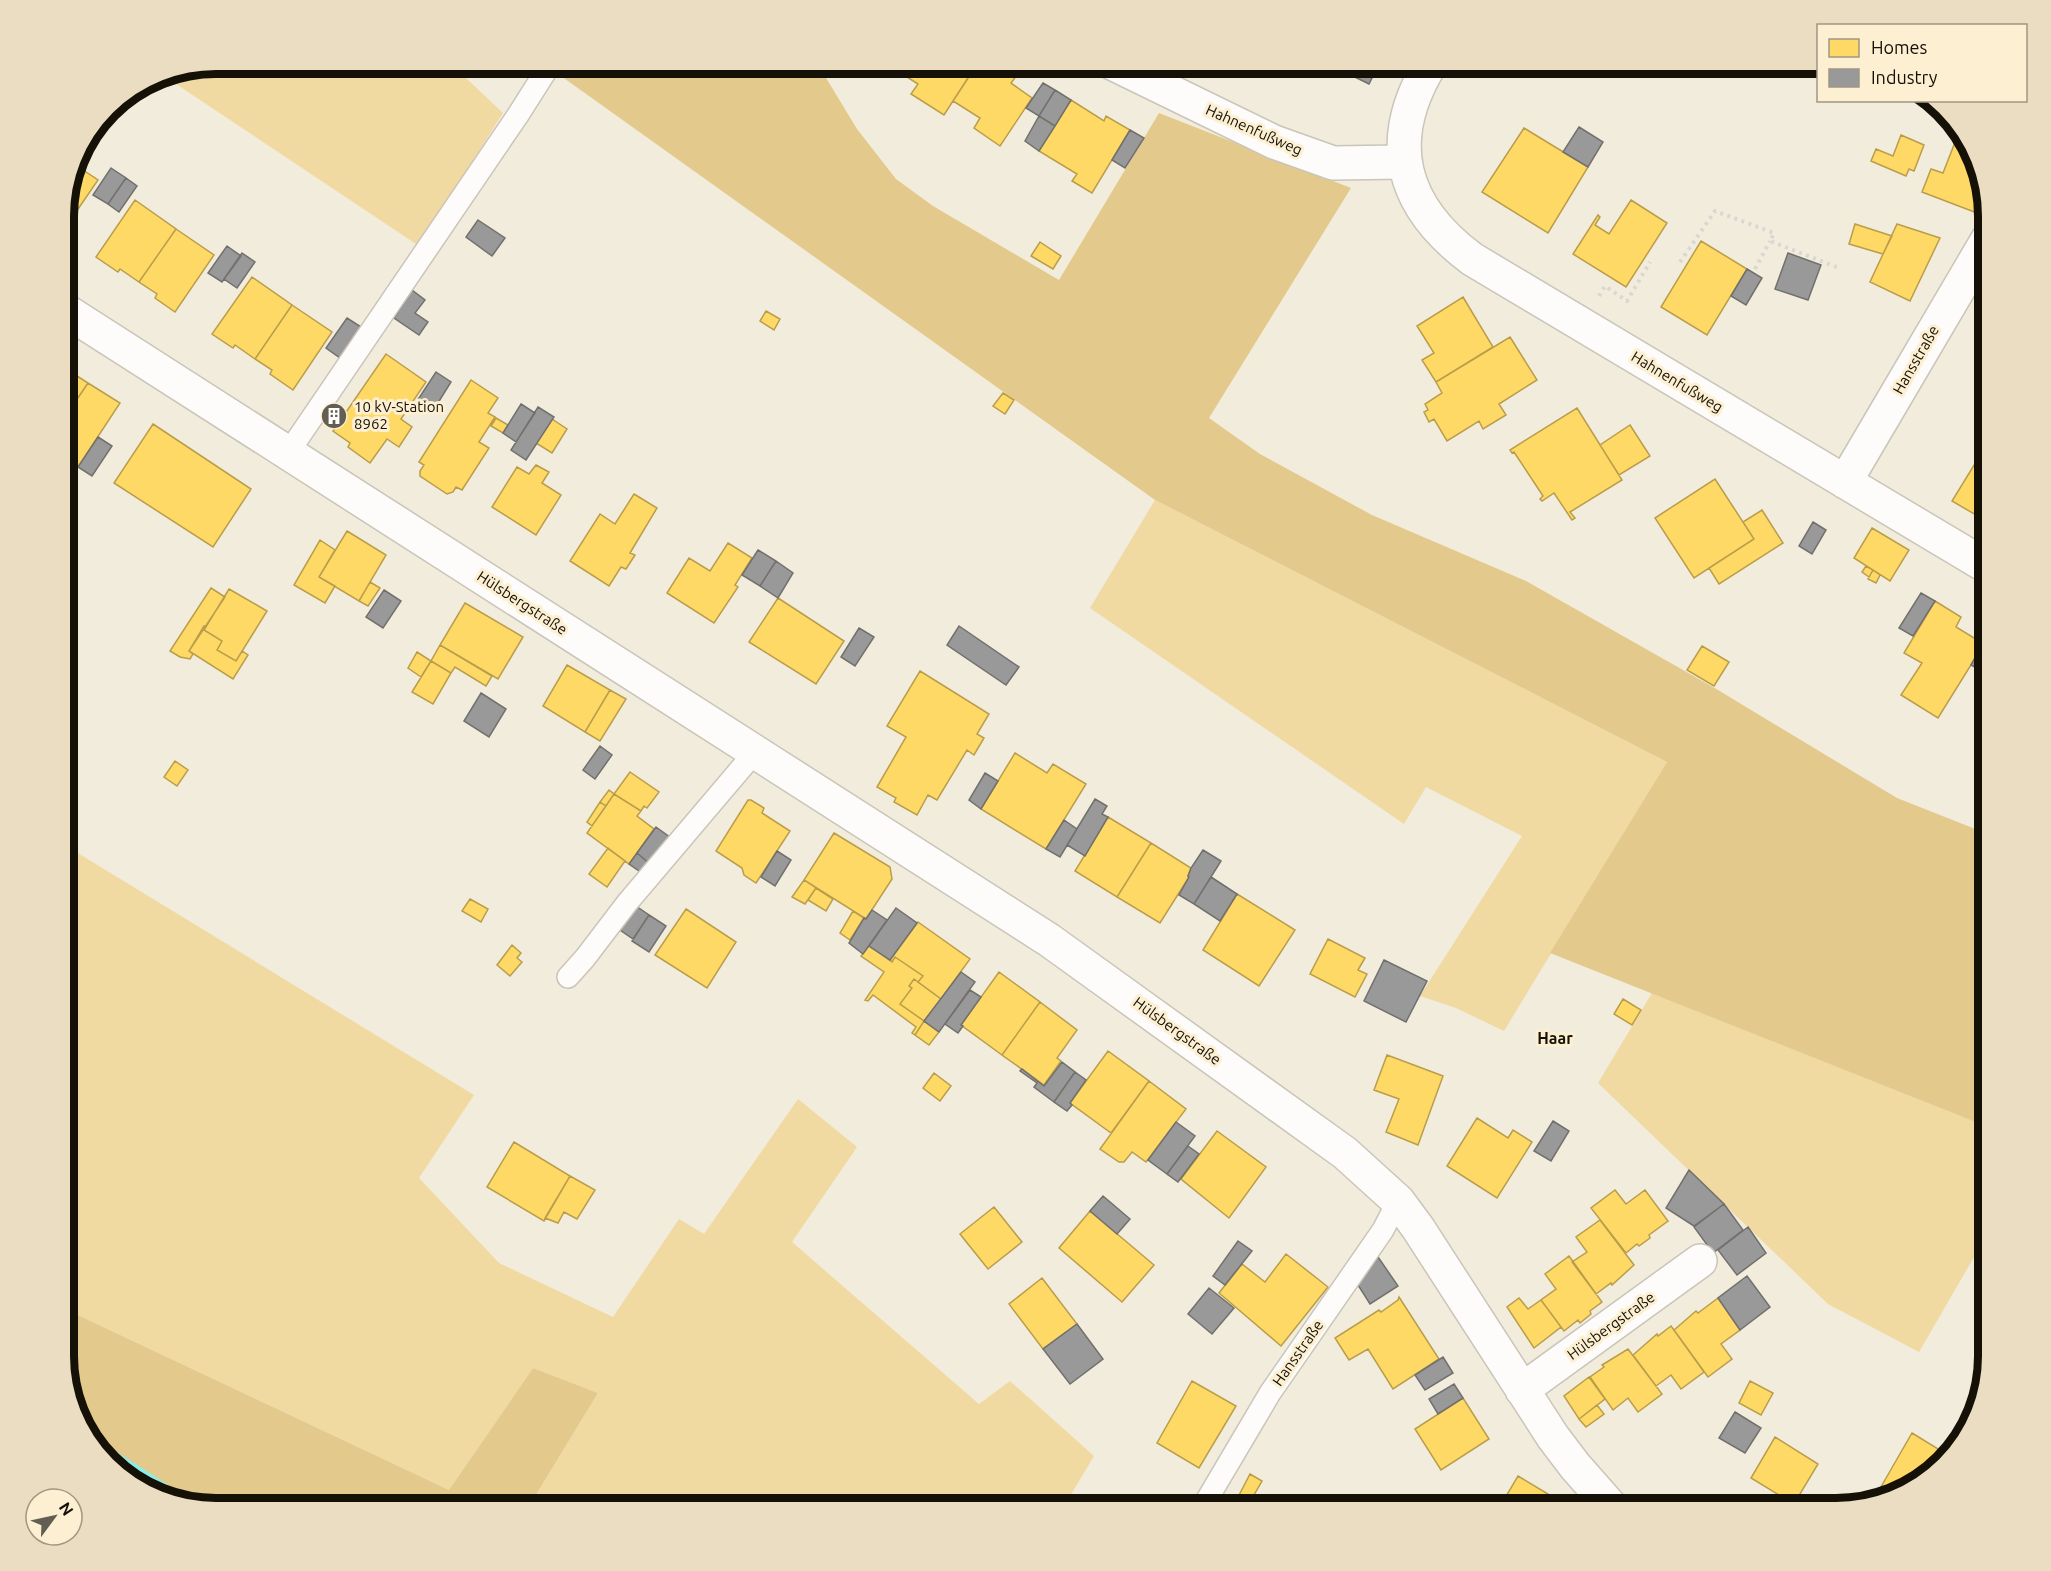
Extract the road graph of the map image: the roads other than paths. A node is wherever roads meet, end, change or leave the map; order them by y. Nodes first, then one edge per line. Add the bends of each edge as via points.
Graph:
1 (544, 74) edge
2 (1135, 74) edge
3 (1424, 74) edge
4 (1403, 162) junction
5 (1978, 256) edge
6 (74, 316) edge
7 (288, 453) junction
8 (1845, 482) junction
9 (1978, 561) edge
10 (755, 752) junction
11 (568, 977) dead end
12 (1398, 1202) junction
13 (1700, 1261) dead end
14 (1522, 1390) junction
15 (1208, 1498) edge
16 (1603, 1498) edge

1 - 7 lane
2 - 4 street, Hahnenfußweg via 1274,142 1333,163
3 - 4 street, Hahnenfußweg via 1407,117
4 - 8 street, Hahnenfußweg via 1417,201 1453,245 1472,259
5 - 8 street, Hansstraße
6 - 7 street, Hülsbergstraße
7 - 10 street, Hülsbergstraße
8 - 9 street, Hahnenfußweg
10 - 11 lane
10 - 12 street, Hülsbergstraße via 1049,940 1346,1153
12 - 14 street, Hülsbergstraße
12 - 15 lane, Hansstraße via 1383,1230 1270,1393
13 - 14 street, Hülsbergstraße
14 - 16 street, Hülsbergstraße via 1575,1466

